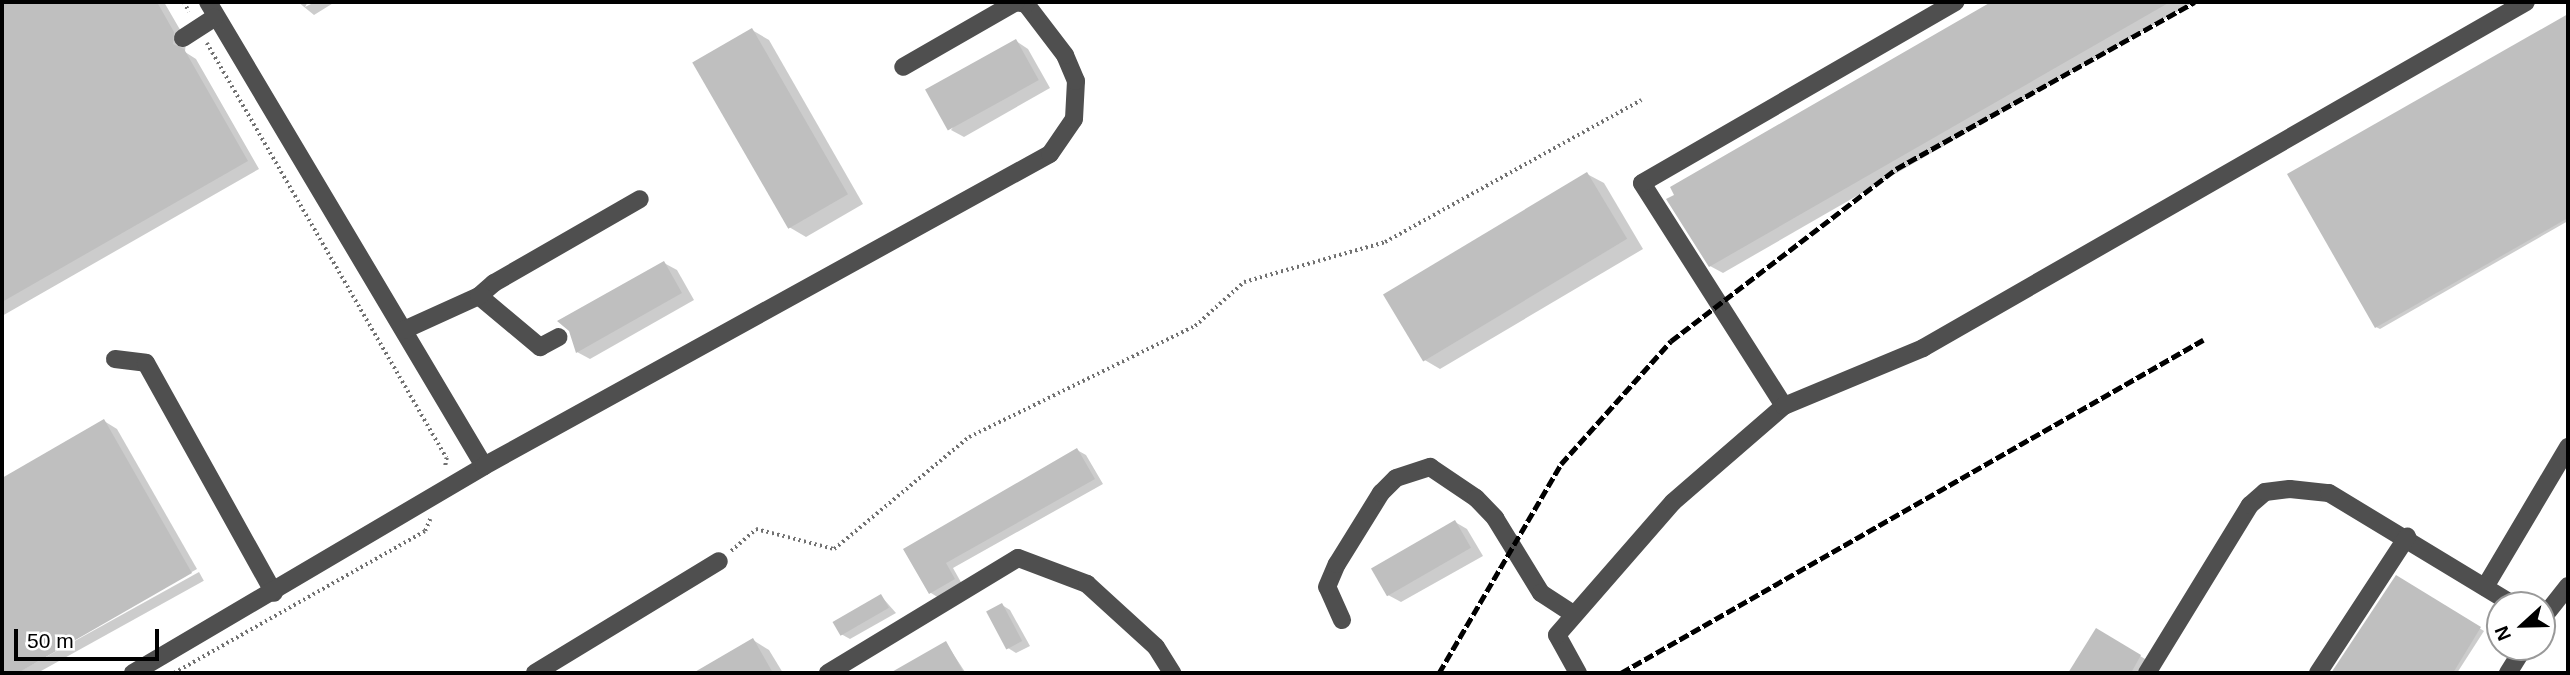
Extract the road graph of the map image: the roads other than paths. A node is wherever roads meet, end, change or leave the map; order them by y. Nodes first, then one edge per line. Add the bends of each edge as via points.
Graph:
1 (1955, 2) edge
2 (2526, 2) edge
3 (211, 10) edge
4 (183, 38) dead end
5 (903, 66) dead end
6 (640, 199) dead end
7 (479, 296) junction
8 (404, 330) junction
9 (559, 337) dead end
10 (115, 359) dead end
11 (1784, 406) junction
12 (2568, 447) edge
13 (484, 466) junction
14 (2407, 537) junction
15 (719, 561) road end
16 (2568, 586) edge
17 (2485, 587) junction
18 (2491, 591) edge
19 (274, 593) junction
20 (2556, 601) edge
21 (1573, 614) junction
22 (1342, 620) dead end
23 (133, 673) edge
24 (536, 673) edge
25 (828, 673) edge
26 (1172, 673) edge
27 (1578, 673) edge
28 (2147, 673) edge
29 (2318, 673) edge

1 - 11 lane via 1642,183
2 - 11 lane via 1923,348
3 - 4 lane via 199,28
3 - 8 lane
5 - 13 lane via 1016,2 1026,4 1065,55 1076,81 1074,119 1050,154
6 - 7 lane
7 - 8 lane
7 - 9 lane via 540,346
8 - 13 lane
10 - 19 lane via 146,363
11 - 21 lane via 1673,502
12 - 17 lane
13 - 19 lane
14 - 17 lane
14 - 28 lane via 2329,493 2265,492 2250,505
14 - 29 lane
15 - 24 lane
16 - 20 lane
17 - 18 lane
19 - 23 lane
21 - 22 lane via 1541,593 1495,518 1476,498 1430,467 1396,478 1381,493 1337,564 1327,587
21 - 27 lane via 1557,635
25 - 26 lane via 1018,558 1087,584 1156,647

